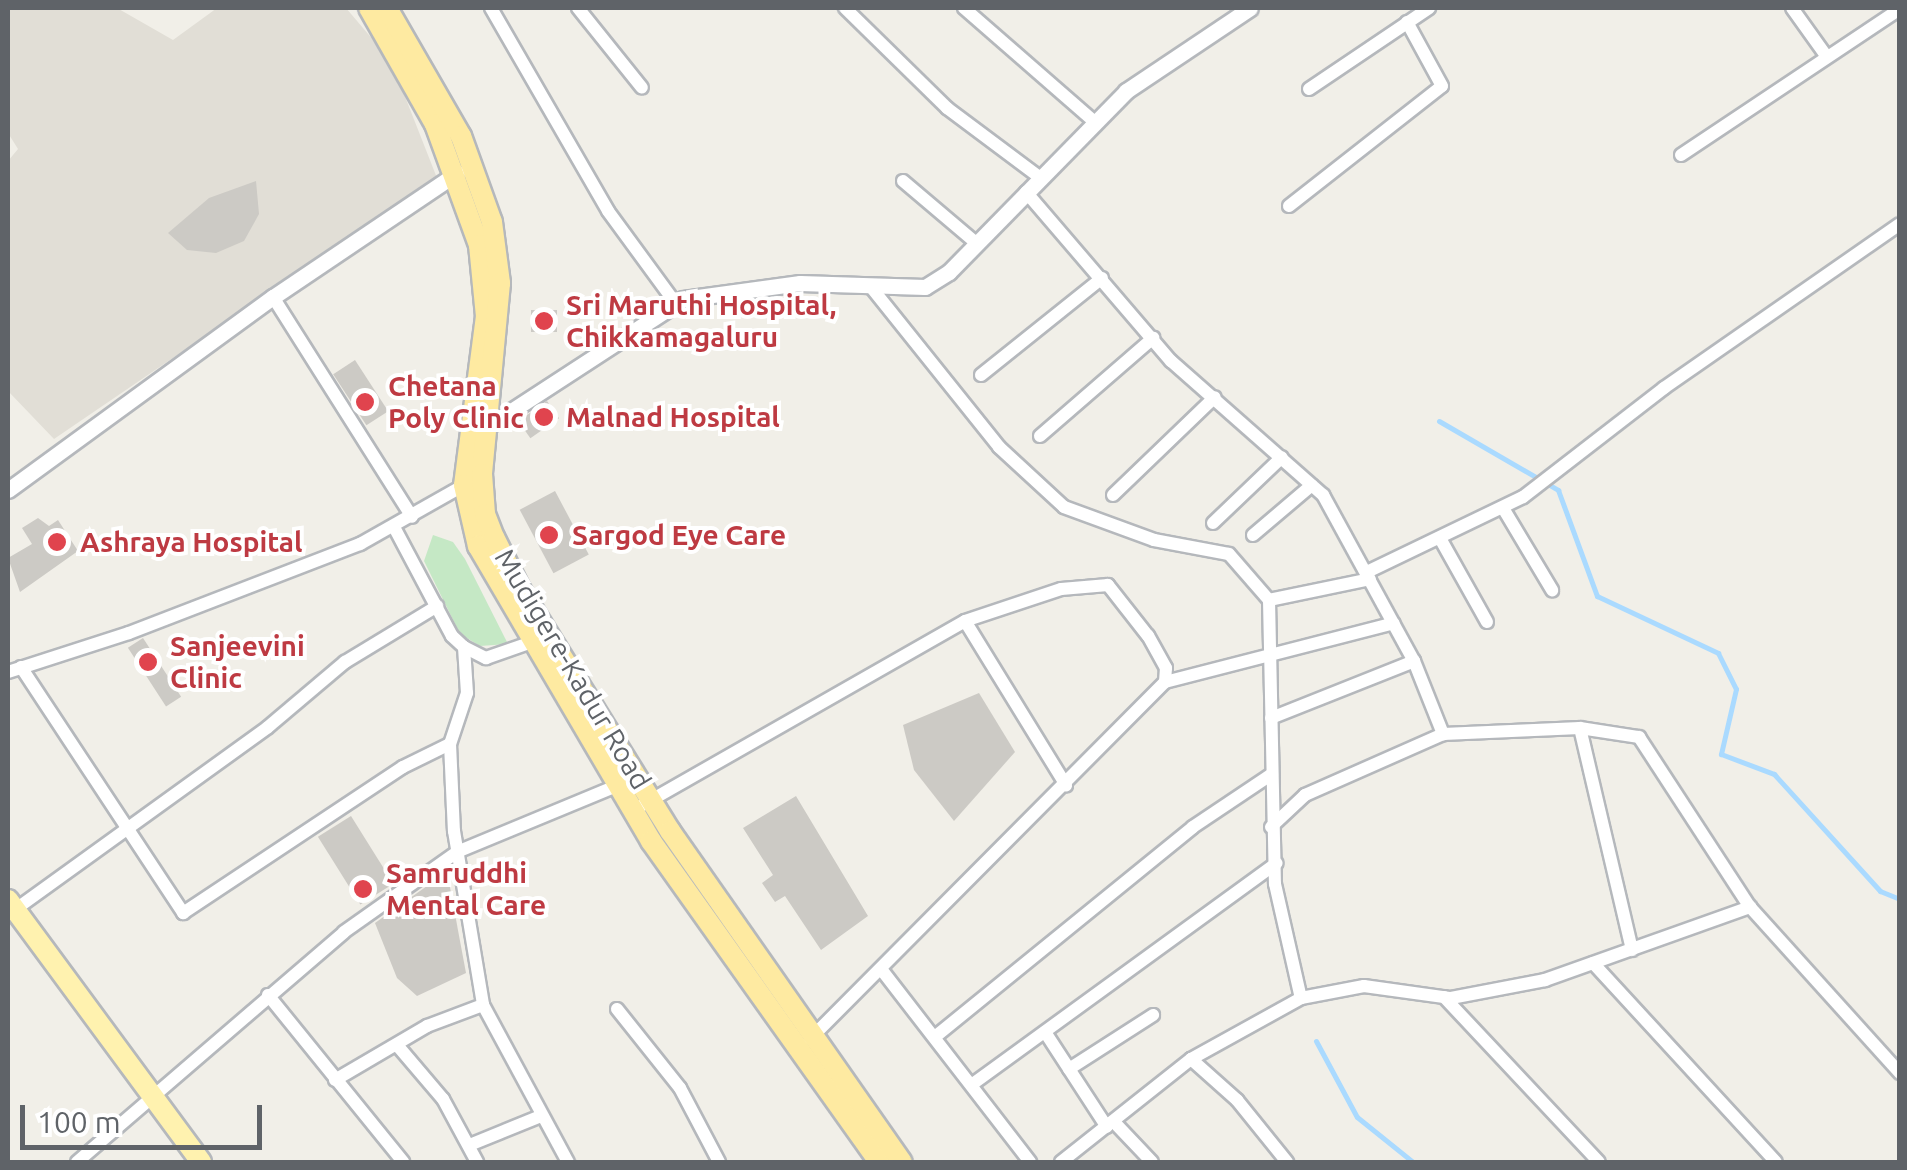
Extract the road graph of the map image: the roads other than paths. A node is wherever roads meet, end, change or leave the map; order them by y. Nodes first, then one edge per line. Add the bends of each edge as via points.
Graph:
1 (369, 8) edge
2 (387, 8) edge
3 (491, 8) edge
4 (578, 8) edge
5 (845, 8) edge
6 (1250, 8) edge
7 (1428, 8) edge
8 (1792, 8) edge
9 (969, 9) edge
10 (1900, 9) edge
11 (1407, 22) junction
12 (1827, 57) junction
13 (642, 88) dead end
14 (1309, 88) dead end
15 (1096, 122) junction
16 (1681, 155) dead end
17 (457, 173) junction
18 (1038, 176) junction
19 (904, 180) dead end
20 (1026, 192) junction
21 (1290, 206) dead end
22 (1900, 224) edge
23 (976, 242) junction
24 (1102, 278) junction
25 (871, 288) junction
26 (273, 296) junction
27 (676, 304) junction
28 (1153, 338) junction
29 (981, 375) dead end
30 (1215, 396) junction
31 (476, 434) junction
32 (1040, 436) dead end
33 (1282, 457) junction
34 (473, 480) junction
35 (1312, 485) junction
36 (8, 490) edge
37 (1114, 495) dead end
38 (1503, 508) junction
39 (412, 517) junction
40 (1213, 522) dead end
41 (394, 526) junction
42 (1253, 535) dead end
43 (1441, 540) junction
44 (1369, 576) junction
45 (1552, 590) dead end
46 (1269, 600) junction
47 (437, 606) junction
48 (965, 620) junction
49 (1487, 622) dead end
50 (1394, 623) junction
51 (530, 643) junction
52 (464, 647) junction
53 (1268, 653) junction
54 (1414, 661) junction
55 (14, 670) edge
56 (1166, 682) junction
57 (1271, 718) junction
58 (1580, 728) junction
59 (1444, 734) junction
60 (450, 744) junction
61 (1272, 774) junction
62 (1066, 785) junction
63 (616, 786) junction
64 (651, 800) junction
65 (632, 811) junction
66 (129, 826) junction
67 (1271, 826) junction
68 (457, 852) junction
69 (1277, 863) junction
70 (1750, 907) junction
71 (10, 909) edge
72 (1632, 950) junction
73 (1593, 963) junction
74 (881, 969) junction
75 (268, 995) junction
76 (1444, 997) junction
77 (1301, 998) junction
78 (483, 1005) junction
79 (617, 1009) dead end
80 (1153, 1015) dead end
81 (1045, 1032) junction
82 (936, 1036) junction
83 (808, 1042) junction
84 (396, 1045) junction
85 (1192, 1059) junction
86 (1069, 1069) junction
87 (1900, 1073) edge
88 (336, 1080) junction
89 (974, 1083) junction
90 (152, 1096) junction
91 (541, 1116) junction
92 (1111, 1124) junction
93 (472, 1144) junction
94 (77, 1162) edge
95 (201, 1162) edge
96 (403, 1162) edge
97 (477, 1162) edge
98 (568, 1162) edge
99 (719, 1162) edge
100 (880, 1162) edge
101 (902, 1162) edge
102 (1030, 1162) edge
103 (1061, 1162) edge
104 (1152, 1162) edge
105 (1287, 1162) edge
106 (1599, 1162) edge
107 (1776, 1162) edge

1 - 17 highway, Mudigere-Kadur Road
2 - 31 highway, Mudigere-Kadur Road via 461,136 492,222 500,283
3 - 27 street via 572,154
4 - 13 street
5 - 18 street via 948,108
6 - 15 street via 1176,52
7 - 11 street
8 - 12 street
9 - 15 street
10 - 12 street
11 - 14 street
11 - 21 street via 1442,86
12 - 16 street
15 - 18 street
17 - 26 street
17 - 31 highway, Mudigere-Kadur Road via 479,245 486,316
18 - 20 street
19 - 23 street
20 - 23 street
20 - 24 street
22 - 38 street
23 - 25 street via 925,288
24 - 28 street
24 - 29 street
25 - 27 street via 800,283
25 - 46 street via 999,446 1064,507 1154,540 1229,554
26 - 36 street
26 - 39 street
27 - 31 street
28 - 30 street
28 - 32 street
30 - 33 street
30 - 37 street
31 - 34 highway, Mudigere-Kadur Road
33 - 35 street
33 - 40 street
34 - 39 street
34 - 51 highway, Mudigere-Kadur Road via 478,546
34 - 64 highway, Mudigere-Kadur Road via 508,567
35 - 42 street
35 - 44 street
38 - 43 street
38 - 45 street
39 - 41 street
41 - 47 street
41 - 55 street via 206,605
43 - 44 street
43 - 49 street
44 - 46 street
44 - 50 street
46 - 53 street
47 - 52 street
47 - 66 street via 345,662
48 - 56 street via 1061,589 1108,586 1148,636 1166,668
48 - 62 street
48 - 64 street
50 - 53 street
50 - 54 street
51 - 52 street via 486,658
51 - 63 highway, Mudigere-Kadur Road
52 - 60 street via 469,677
53 - 56 street
53 - 57 street
54 - 57 street
54 - 59 street
55 - 66 street
56 - 62 street
57 - 61 street
58 - 59 street
58 - 70 street via 1639,738
58 - 72 street
59 - 67 street via 1305,795
60 - 66 street via 403,766 186,913
60 - 68 street
61 - 67 street
61 - 82 street via 1194,826
62 - 74 street
63 - 65 highway, Mudigere-Kadur Road
63 - 68 street
64 - 65 street
64 - 83 highway, Mudigere-Kadur Road
65 - 83 highway, Mudigere-Kadur Road
66 - 71 street
67 - 69 street
68 - 75 street
68 - 78 street
69 - 77 street via 1280,924
69 - 81 street
70 - 72 street
70 - 87 street
71 - 90 main road
72 - 73 street
73 - 76 street via 1545,980
73 - 107 street
74 - 82 street
74 - 83 street
75 - 88 street
75 - 90 street
76 - 77 street via 1364,986
76 - 106 street
77 - 85 street
78 - 84 street
78 - 91 street
79 - 99 street via 680,1088
80 - 86 street
81 - 86 street
81 - 89 street
82 - 89 street
83 - 100 highway, Mudigere-Kadur Road
83 - 101 highway, Mudigere-Kadur Road
84 - 88 street
84 - 93 street
85 - 92 street
85 - 105 street via 1237,1100
86 - 92 street
88 - 96 street
89 - 102 street
90 - 94 street
90 - 95 main road
91 - 93 street
91 - 98 street
92 - 103 street
92 - 104 street
93 - 97 street

